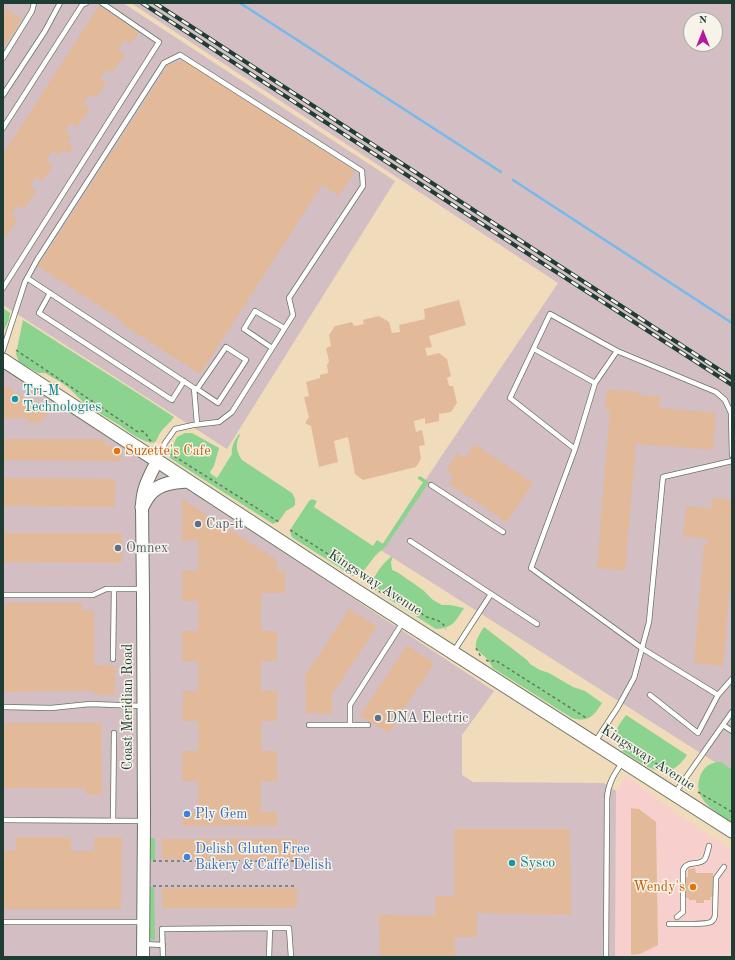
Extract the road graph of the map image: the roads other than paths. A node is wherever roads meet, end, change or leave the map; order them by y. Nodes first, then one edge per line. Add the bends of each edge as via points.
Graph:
1 (34, 3) edge
2 (60, 3) edge
3 (86, 3) edge
4 (102, 3) edge
5 (3, 58) edge
6 (3, 95) edge
7 (3, 128) edge
8 (27, 278) junction
9 (3, 288) edge
10 (50, 293) junction
11 (284, 328) junction
12 (272, 348) junction
13 (534, 349) junction
14 (3, 350) edge
15 (616, 352) junction
16 (3, 360) edge
17 (184, 381) junction
18 (595, 383) junction
19 (195, 388) junction
20 (197, 424) junction
21 (575, 449) junction
22 (732, 455) edge
23 (157, 461) junction
24 (732, 461) edge
25 (188, 481) junction
26 (431, 485) dead end
27 (142, 507) junction
28 (503, 532) dead end
29 (410, 541) dead end
30 (114, 589) junction
31 (143, 589) junction
32 (491, 594) junction
33 (3, 595) edge
34 (404, 621) junction
35 (537, 624) dead end
36 (643, 648) junction
37 (453, 652) junction
38 (113, 660) dead end
39 (732, 679) edge
40 (650, 695) dead end
41 (718, 695) junction
42 (143, 706) junction
43 (3, 707) edge
44 (732, 712) edge
45 (350, 724) junction
46 (309, 725) dead end
47 (368, 725) dead end
48 (723, 726) junction
49 (732, 731) edge
50 (114, 733) dead end
51 (594, 743) junction
52 (623, 762) junction
53 (674, 794) junction
54 (3, 820) edge
55 (113, 821) junction
56 (144, 821) junction
57 (732, 832) edge
58 (709, 846) dead end
59 (724, 867) dead end
60 (677, 917) dead end
61 (3, 922) edge
62 (143, 922) junction
63 (669, 924) dead end
64 (270, 928) junction
65 (143, 944) junction
66 (163, 945) junction
67 (143, 957) edge
68 (164, 957) edge
69 (269, 957) edge
70 (291, 957) edge
71 (606, 957) edge

1 - 5 lane via 26,22
2 - 6 lane
3 - 7 lane via 82,5
4 - 9 lane via 159,42
8 - 10 lane
8 - 11 lane via 164,63 180,55 362,171 363,186 290,298 292,315
8 - 14 lane
10 - 17 lane
10 - 17 lane via 39,313 45,317 172,400
11 - 12 lane
11 - 12 lane via 255,311 244,329
12 - 20 lane via 232,412 219,422
13 - 15 lane via 550,314
13 - 18 lane
13 - 21 lane via 510,398
15 - 18 lane
15 - 22 lane via 716,392 725,400 731,413
16 - 23 main road, Kingsway Avenue
17 - 19 lane
18 - 21 lane
19 - 19 lane via 218,403 246,360 226,348
19 - 20 lane
20 - 23 lane via 175,429
21 - 36 lane via 531,568
23 - 25 main road, Kingsway Avenue
23 - 27 street, Coast Meridian Road via 144,489
24 - 36 lane via 663,477 650,622
25 - 27 main road via 160,486
25 - 34 main road, Kingsway Avenue
26 - 28 lane
27 - 31 street, Coast Meridian Road
29 - 32 lane
30 - 31 lane
30 - 33 lane via 106,589 93,595
30 - 38 lane
31 - 42 street, Coast Meridian Road
32 - 35 lane
32 - 37 lane
34 - 37 main road, Kingsway Avenue
34 - 45 lane via 350,705
36 - 41 lane
36 - 51 lane via 634,678
37 - 51 main road, Kingsway Avenue
39 - 41 lane
40 - 41 lane via 698,733
42 - 43 lane via 90,704 51,708
42 - 56 street, Coast Meridian Road
44 - 48 lane
45 - 46 lane
45 - 47 lane
48 - 49 lane
48 - 53 lane
50 - 55 lane
51 - 52 main road, Kingsway Avenue
52 - 53 main road, Kingsway Avenue
52 - 71 lane via 610,782 606,798
53 - 57 main road, Kingsway Avenue
54 - 55 lane
55 - 56 lane
56 - 62 street, Coast Meridian Road
58 - 60 lane via 703,861 690,863 683,870 683,912
59 - 63 lane via 716,878 715,914 711,922
61 - 62 lane
62 - 65 street, Coast Meridian Road
64 - 66 lane via 162,929
64 - 69 lane
64 - 70 lane via 289,928
65 - 66 lane
65 - 67 street, Coast Meridian Road
66 - 68 lane

